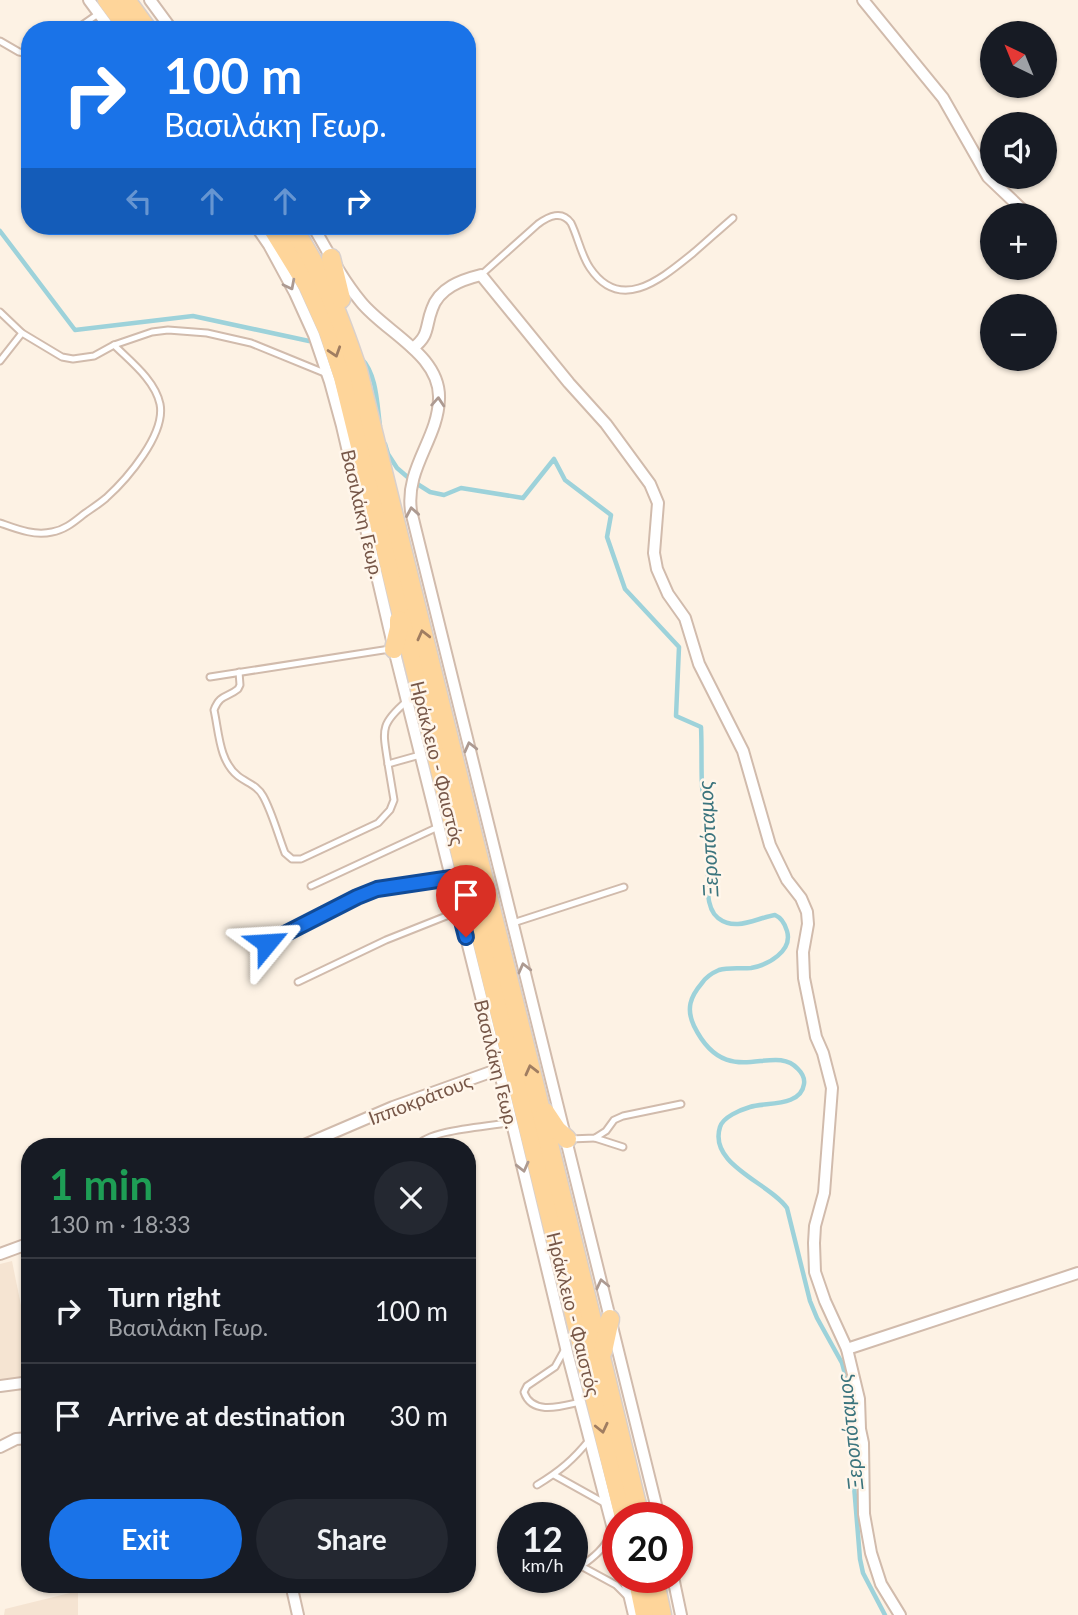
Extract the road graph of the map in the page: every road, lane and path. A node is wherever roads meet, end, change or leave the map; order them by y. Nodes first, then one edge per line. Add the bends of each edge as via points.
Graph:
1 (89, 0) edge
2 (126, 0) edge
3 (150, 0) edge
4 (863, 0) edge
5 (103, 7) edge
6 (86, 21) edge
7 (119, 21) edge
8 (141, 21) edge
9 (165, 21) edge
10 (0, 41) edge
11 (21, 52) edge
12 (1015, 203) edge
13 (733, 219) dead end
14 (263, 235) edge
15 (277, 235) edge
16 (296, 235) edge
17 (318, 235) edge
18 (331, 258) junction
19 (481, 275) junction
20 (0, 312) edge
21 (22, 333) junction
22 (114, 345) junction
23 (413, 348) junction
24 (0, 360) edge
25 (358, 371) junction
26 (327, 374) junction
27 (0, 523) edge
28 (399, 606) junction
29 (394, 649) junction
30 (239, 672) junction
31 (210, 677) dead end
32 (407, 701) junction
33 (420, 755) junction
34 (388, 765) junction
35 (438, 827) junction
36 (451, 878) junction
37 (312, 887) dead end
38 (624, 887) dead end
39 (459, 911) junction
40 (513, 923) junction
41 (267, 943) dead end
42 (298, 982) dead end
43 (499, 1069) junction
44 (681, 1104) dead end
45 (540, 1106) junction
46 (512, 1122) junction
47 (321, 1138) edge
48 (427, 1138) edge
49 (595, 1138) junction
50 (567, 1139) junction
51 (623, 1147) dead end
52 (21, 1246) edge
53 (0, 1254) edge
54 (1078, 1273) edge
55 (610, 1319) junction
56 (566, 1346) junction
57 (847, 1349) junction
58 (603, 1362) junction
59 (21, 1383) edge
60 (0, 1386) edge
61 (580, 1402) junction
62 (21, 1439) edge
63 (590, 1439) junction
64 (0, 1447) edge
65 (554, 1475) junction
66 (537, 1485) dead end
67 (603, 1502) edge
68 (606, 1502) edge
69 (613, 1502) edge
70 (636, 1502) edge
71 (655, 1502) edge
72 (602, 1548) edge
73 (588, 1560) edge
74 (588, 1570) edge
75 (293, 1593) edge
76 (629, 1593) edge
77 (640, 1593) edge
78 (657, 1593) edge
79 (676, 1593) edge
80 (631, 1600) junction
81 (298, 1615) edge
82 (634, 1615) edge
83 (645, 1615) edge
84 (662, 1615) edge
85 (681, 1615) edge
86 (900, 1615) edge

1 - 5 street
2 - 8 main road
3 - 9 street
4 - 12 street via 943,97 988,177
5 - 6 lane
5 - 7 main road
10 - 11 lane
13 - 19 lane via 661,279 641,289 616,288 597,276 571,223 559,215 538,224
14 -> 26 street, Βασιλάκη Γεωρ. via 295,293
15 -> 28 main road, Ηράκλειο - Φαιστός via 308,286 332,342
16 - 25 main road, Ηράκλειο - Φαιστός via 322,278
17 - 18 street
18 - 23 street via 367,310
18 - 25 main road
19 - 23 street via 452,284 438,298 423,340
19 - 57 street via 606,424 650,484 658,503 657,569 685,618 699,664 743,751 770,845 807,912 804,978 832,1088 814,1256 820,1288
20 - 21 lane
21 - 22 lane via 73,359 94,356
21 - 24 lane
22 - 26 lane via 152,332 207,333 251,343
22 - 27 lane via 151,384 160,402 161,416 153,439 139,461 106,498 67,527 38,533
40 -> 23 street via 410,504 416,466 436,420 439,398 431,368
45 -> 25 main road, Ηράκλειο - Φαιστός
26 - 29 street, Βασιλάκη Γεωρ.
28 - 29 main road
28 -> 69 main road, Ηράκλειο - Φαιστός
29 - 30 lane
29 - 32 street, Βασιλάκη Γεωρ.
30 - 31 lane
30 - 34 lane via 238,689 223,696 214,710 223,754 230,769 263,796 285,853 292,859 378,823 394,800
32 - 33 street, Βασιλάκη Γεωρ.
32 - 34 lane via 385,724
33 - 34 lane
33 - 35 street, Βασιλάκη Γεωρ.
35 - 36 street, Βασιλάκη Γεωρ.
35 - 37 lane
36 - 39 street, Βασιλάκη Γεωρ.
36 - 41 lane via 377,889
38 - 40 lane
39 - 42 lane
39 - 43 street, Βασιλάκη Γεωρ.
50 -> 40 street
43 - 46 street, Βασιλάκη Γεωρ.
43 - 47 street, Ιπποκράτους
44 - 49 lane via 623,1116
45 - 50 main road
45 - 58 main road, Ηράκλειο - Φαιστός
46 - 48 lane
46 -> 56 street, Βασιλάκη Γεωρ.
49 - 50 lane
49 - 51 lane
55 -> 50 street
52 - 53 street
54 - 57 street
55 - 58 main road
55 - 71 street
56 - 61 street, Βασιλάκη Γεωρ.
56 - 61 lane via 555,1367 524,1392 539,1407
57 - 86 street via 859,1399 864,1514 871,1553 881,1584
58 - 70 main road, Ηράκλειο - Φαιστός
59 - 60 street
61 - 63 street, Βασιλάκη Γεωρ.
62 - 64 street
63 - 65 lane
63 - 68 street, Βασιλάκη Γεωρ.
65 - 66 lane
65 - 67 lane
72 - 73 lane
74 - 80 lane via 616,1585
75 - 81 street
76 - 80 street
77 - 83 main road
78 - 84 main road
79 - 85 street
80 - 82 street

